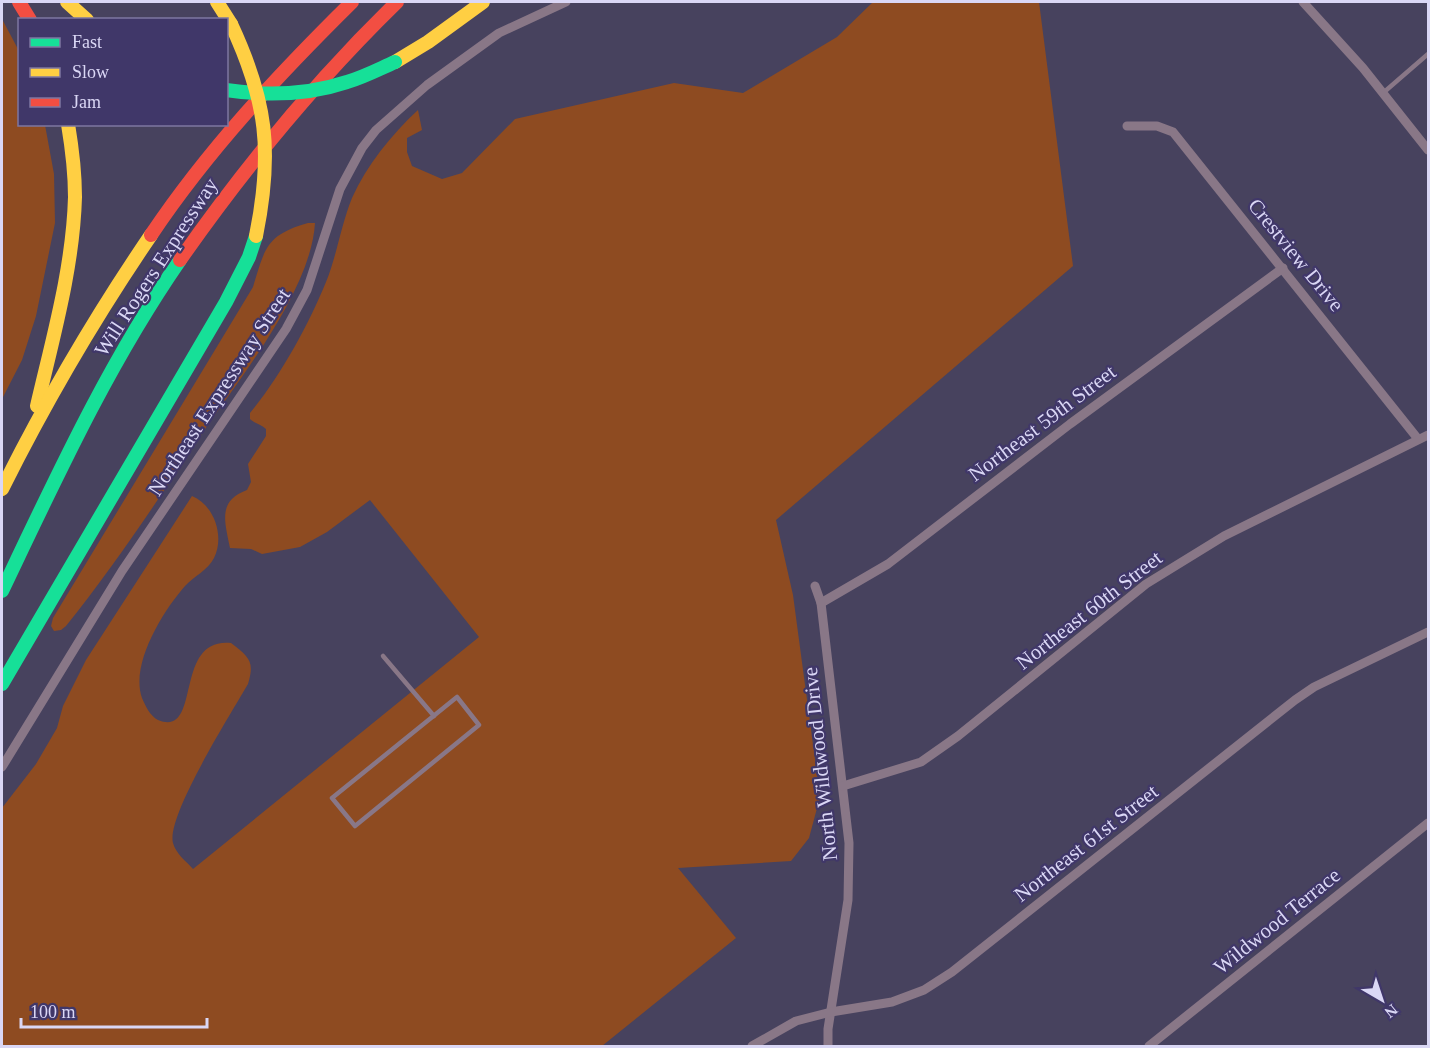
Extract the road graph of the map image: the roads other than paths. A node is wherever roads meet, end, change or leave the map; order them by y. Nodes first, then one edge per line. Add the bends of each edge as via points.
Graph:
1 (19, 2) edge
2 (67, 2) edge
3 (217, 2) edge
4 (352, 2) edge
5 (397, 2) edge
6 (483, 2) edge
7 (496, 2) edge
8 (566, 2) edge
9 (1303, 2) edge
10 (465, 16) junction
11 (29, 18) edge
12 (85, 18) edge
13 (227, 18) edge
14 (228, 19) edge
15 (1428, 54) edge
16 (228, 90) edge
17 (1383, 93) junction
18 (68, 126) edge
19 (1127, 126) dead end
20 (1428, 150) edge
21 (1283, 268) junction
22 (33, 423) junction
23 (1428, 435) edge
24 (1418, 440) junction
25 (2, 489) edge
26 (815, 586) dead end
27 (2, 591) edge
28 (821, 603) junction
29 (1428, 632) edge
30 (383, 656) dead end
31 (2, 684) edge
32 (434, 716) junction
33 (2, 767) edge
34 (843, 786) junction
35 (1428, 823) edge
36 (831, 1012) junction
37 (752, 1047) edge
38 (828, 1047) edge
39 (1149, 1047) edge

1 - 11 highway
2 - 12 highway
3 - 13 highway, bridge
4 - 22 highway, Will Rogers Expressway via 251,105 166,213 108,296
5 - 27 highway, Will Rogers Expressway via 338,60 286,120 183,257 112,370
6 - 10 highway
7 - 10 highway
8 - 33 street, Northeast Expressway Street via 499,33 427,85 376,130 362,148 340,189 307,290 286,329 122,571
9 - 17 street
10 - 16 highway, bridge via 395,62 339,85 270,94
14 - 31 highway, bridge via 254,74 266,126 264,203 249,257
15 - 17 lane
17 - 20 street
18 - 22 highway via 75,180 72,244
19 - 21 street, Crestview Drive via 1157,126 1173,132
21 - 24 street, Crestview Drive
21 - 28 street, Northeast 59th Street via 1079,417 888,564
22 - 25 highway, Will Rogers Expressway
23 - 24 street, Northeast 60th Street
24 - 34 street, Northeast 60th Street via 1224,536 1146,584 921,762
26 - 28 street, North Wildwood Drive
28 - 34 street, North Wildwood Drive
29 - 36 street, Northeast 61st Street via 1314,687 924,990 892,1002
30 - 32 lane
32 - 32 lane via 332,798 355,826 479,725 457,698
34 - 36 street, North Wildwood Drive via 849,843 848,900
35 - 39 street, Wildwood Terrace
36 - 37 street, Northeast 61st Street via 796,1021
36 - 38 street, North Wildwood Drive

